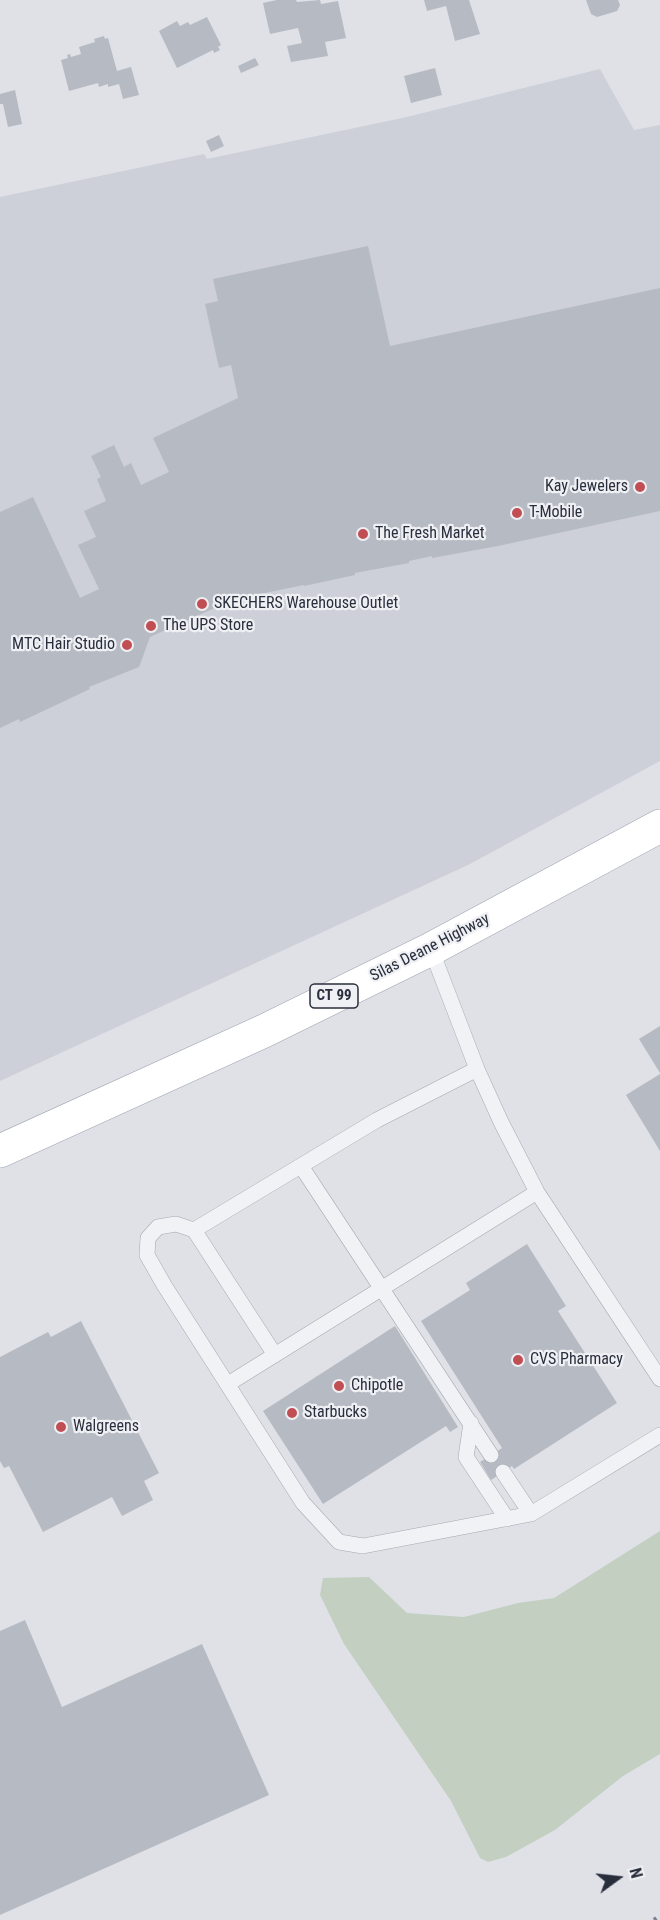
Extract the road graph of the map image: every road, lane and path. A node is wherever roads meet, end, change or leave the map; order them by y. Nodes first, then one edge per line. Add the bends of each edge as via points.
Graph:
1 (660, 826) edge
2 (431, 949) junction
3 (477, 1069) junction
4 (0, 1152) edge
5 (301, 1166) junction
6 (537, 1192) junction
7 (195, 1230) junction
8 (382, 1289) junction
9 (275, 1355) junction
10 (660, 1379) edge
11 (228, 1384) junction
12 (471, 1423) junction
13 (660, 1435) edge
14 (491, 1455) dead end
15 (503, 1472) dead end
16 (531, 1514) junction
17 (507, 1519) junction

1 - 2 main road, Silas Deane Highway / CT 99
2 - 3 lane
2 - 4 main road, Silas Deane Highway / CT 99 via 264,1031
3 - 5 lane via 377,1120
3 - 6 lane
5 - 7 lane
5 - 8 lane
6 - 8 lane
6 - 10 lane
7 - 9 lane
7 - 11 lane via 176,1224 158,1227 148,1238 147,1255
8 - 9 lane
8 - 12 lane
9 - 11 lane
11 - 17 lane via 303,1503 339,1542 363,1546
12 - 14 lane
12 - 17 lane via 466,1457
13 - 16 lane
15 - 16 lane
16 - 17 lane

